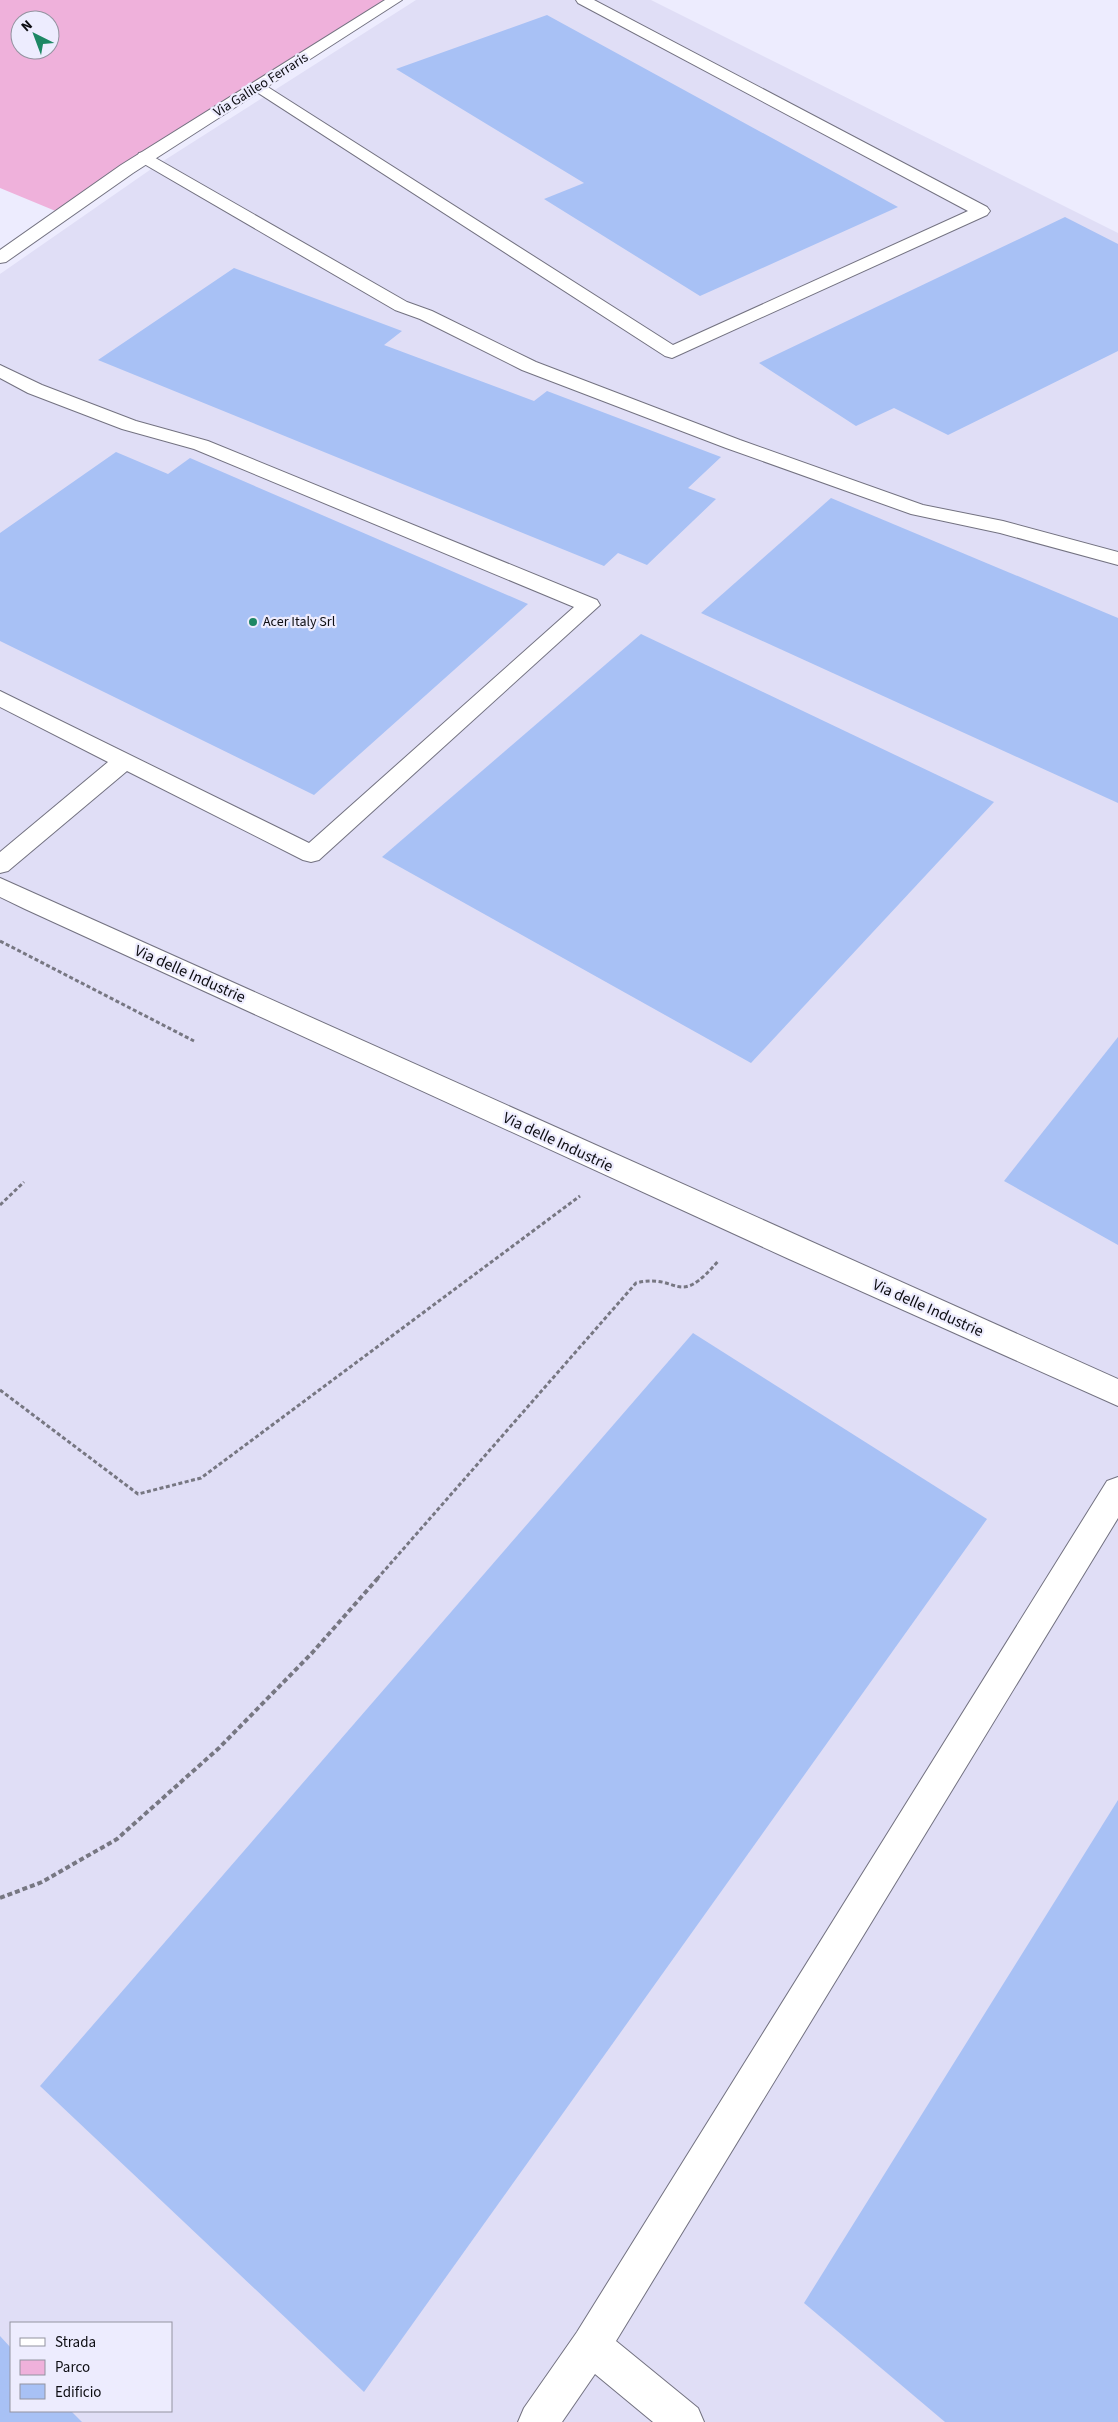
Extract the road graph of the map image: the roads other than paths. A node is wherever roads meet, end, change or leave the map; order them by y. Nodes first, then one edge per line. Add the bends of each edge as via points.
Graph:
1 (395, 0) edge
2 (583, 0) edge
3 (257, 87) junction
4 (145, 157) junction
5 (0, 258) edge
6 (1, 371) edge
7 (1118, 559) edge
8 (0, 698) edge
9 (125, 760) junction
10 (0, 865) edge
11 (0, 887) edge
12 (1118, 1393) edge
13 (1118, 1492) edge
14 (592, 2346) junction
15 (538, 2422) edge
16 (684, 2422) edge

1 - 3 street, Via Galileo Ferraris
2 - 3 street via 981,211 672,352
3 - 4 street, Via Galileo Ferraris
4 - 5 street, Via Galileo Ferraris
4 - 7 street via 401,306 529,366 918,510 1003,526
6 - 9 street via 129,425 201,445 589,605 311,854
8 - 9 street
9 - 10 street
11 - 12 street, Via delle Industrie via 616,1169
13 - 14 street
14 - 15 street
14 - 16 street

